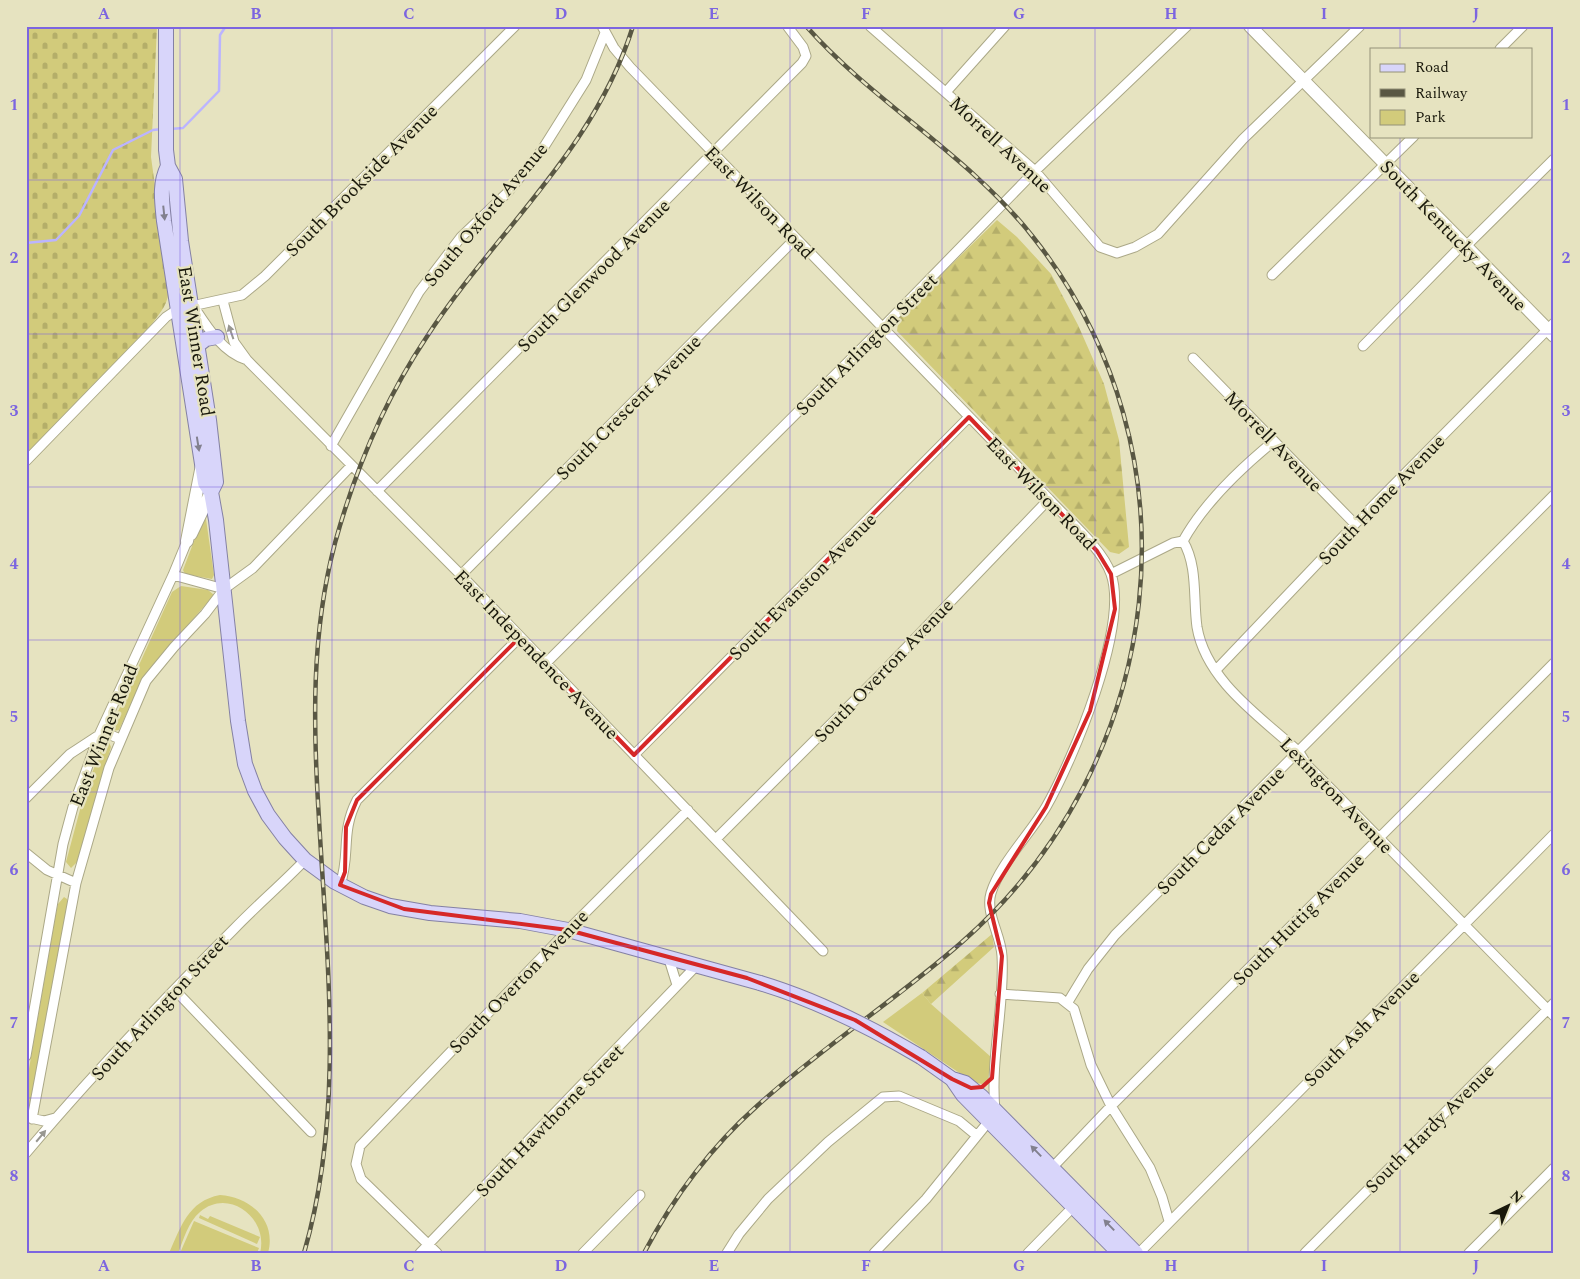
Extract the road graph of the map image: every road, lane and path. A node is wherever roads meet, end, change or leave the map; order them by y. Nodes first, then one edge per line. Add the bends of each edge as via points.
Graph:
1 (166, 26) edge
2 (515, 26) edge
3 (870, 26) edge
4 (1005, 26) edge
5 (1186, 26) edge
6 (1250, 26) edge
7 (1360, 26) edge
8 (1523, 26) edge
9 (788, 27) edge
10 (604, 29) edge
11 (1501, 48) edge
12 (1303, 80) junction
13 (946, 92) junction
14 (1412, 138) edge
15 (713, 154) junction
16 (1554, 159) edge
17 (1386, 164) junction
18 (168, 166) junction
19 (1035, 171) junction
20 (795, 239) junction
21 (1464, 245) junction
22 (1272, 275) dead end
23 (223, 301) junction
24 (192, 305) junction
25 (178, 309) junction
26 (882, 328) junction
27 (1552, 330) edge
28 (217, 337) junction
29 (198, 345) junction
30 (1363, 346) dead end
31 (1193, 358) dead end
32 (247, 360) junction
33 (969, 417) junction
34 (202, 421) junction
35 (1274, 440) junction
36 (331, 446) junction
37 (26, 462) edge
38 (202, 465) junction
39 (351, 466) junction
40 (377, 491) junction
41 (211, 492) junction
42 (1554, 495) edge
43 (1048, 499) junction
44 (1355, 524) junction
45 (187, 540) junction
46 (1183, 541) junction
47 (1111, 574) junction
48 (174, 575) junction
49 (461, 575) junction
50 (224, 589) junction
51 (520, 637) junction
52 (546, 663) junction
53 (1554, 663) edge
54 (1216, 670) junction
55 (100, 733) junction
56 (120, 740) junction
57 (1298, 752) junction
58 (634, 755) junction
59 (26, 798) edge
60 (688, 810) junction
61 (1554, 834) edge
62 (1379, 838) junction
63 (716, 839) junction
64 (26, 853) edge
65 (302, 864) junction
66 (58, 876) junction
67 (76, 883) junction
68 (340, 885) junction
69 (1464, 925) junction
70 (568, 930) junction
71 (824, 951) dead end
72 (668, 956) junction
73 (698, 964) junction
74 (677, 985) junction
75 (175, 990) junction
76 (1000, 994) junction
77 (1068, 1002) junction
78 (1552, 1009) edge
79 (26, 1056) edge
80 (992, 1078) junction
81 (952, 1079) junction
82 (971, 1088) junction
83 (1111, 1106) junction
84 (992, 1115) junction
85 (29, 1118) edge
86 (55, 1118) junction
87 (311, 1132) dead end
88 (976, 1135) junction
89 (26, 1153) edge
90 (1554, 1168) edge
91 (1048, 1172) junction
92 (640, 1195) dead end
93 (1078, 1202) junction
94 (1169, 1221) junction
95 (428, 1244) junction
96 (420, 1253) edge
97 (437, 1253) edge
98 (584, 1253) edge
99 (727, 1253) edge
100 (874, 1253) edge
101 (1028, 1253) edge
102 (1119, 1253) edge
103 (1137, 1253) edge
104 (1305, 1253) edge
105 (1469, 1253) edge

1 - 18 main road, East Winner Road
2 - 23 street, South Brookside Avenue via 266,276 242,295
3 - 13 street, Morrell Avenue
4 - 13 street
5 - 19 street, South Arlington Street
6 - 12 street, South Kentucky Avenue
7 - 12 street
8 - 11 street
9 - 15 street, South Glenwood Avenue via 806,56
10 - 15 street, East Wilson Road via 630,67
10 - 36 street, South Oxford Avenue via 586,80 542,150 508,192 461,238 419,292
12 - 17 street, South Kentucky Avenue
12 - 19 street, Morrell Avenue via 1243,139 1158,234 1123,252 1102,248
13 - 19 street, Morrell Avenue
14 - 17 street
15 - 20 street, East Wilson Road
15 - 40 street, South Glenwood Avenue
16 - 21 street
17 - 21 street, South Kentucky Avenue
17 - 22 street
18 - 24 main road, East Winner Road via 174,179
18 -> 25 main road, East Winner Road via 162,192
19 - 26 street, South Arlington Street
20 - 26 street, East Wilson Road
20 - 49 street, South Crescent Avenue
21 - 27 street, South Kentucky Avenue
21 - 30 street
23 - 24 street, South Brookside Avenue
32 -> 23 street, East Independence Avenue via 234,342
24 - 25 street, South Brookside Avenue
24 - 28 street, East Independence Avenue
24 - 29 main road, East Winner Road
25 - 34 main road, East Winner Road
25 - 37 street via 166,317
26 - 33 street, East Wilson Road
26 - 52 street, South Arlington Street
27 - 44 street, South Home Avenue
28 - 29 main road
28 - 32 street, East Independence Avenue via 232,354
29 - 34 main road, East Winner Road
31 - 35 street, Morrell Avenue
32 - 36 street, East Independence Avenue
33 - 43 street, East Wilson Road
33 - 58 street, South Evanston Avenue
34 -> 38 main road, East Winner Road
34 - 41 main road, East Winner Road via 216,482
35 - 44 street, Morrell Avenue
35 - 46 street via 1220,493
36 - 39 street, East Independence Avenue
38 - 41 main road via 205,484
38 - 45 street, East Winner Road
39 - 40 street, East Independence Avenue
39 - 50 street via 253,568
40 - 49 street, East Independence Avenue
41 - 45 street, East Winner Road
41 - 50 main road
42 - 57 street, South Cedar Avenue
43 - 47 street, East Wilson Road via 1097,551
43 - 63 street, South Overton Avenue via 889,666
44 - 54 street, South Home Avenue
45 - 48 street, East Winner Road
46 - 47 street
46 - 54 street, Lexington Avenue via 1192,563 1197,628 1206,656
47 - 76 street, East Wilson Road via 1115,609 1090,711 1046,807 991,894 989,903 1002,956
48 - 50 street
48 - 55 street, East Winner Road
49 - 51 street, East Independence Avenue
50 - 56 street, East Winner Road via 146,681
50 - 65 main road via 245,764 268,815
51 - 52 street, East Independence Avenue
51 - 68 street via 357,800 346,827 345,872
52 - 58 street, East Independence Avenue
53 - 62 street, South Huttig Avenue
54 - 57 street, Lexington Avenue via 1232,691
55 - 56 street
55 - 59 street via 70,754
55 - 66 street, East Winner Road via 73,807
56 - 67 street, East Winner Road
57 - 62 street, Lexington Avenue
57 - 77 street, South Cedar Avenue via 1115,935 1088,969
58 - 60 street, East Independence Avenue
60 - 63 street, East Independence Avenue
60 - 70 street, South Overton Avenue
61 - 69 street, South Ash Avenue
62 - 69 street, Lexington Avenue
62 - 83 street, South Huttig Avenue
63 - 71 street, East Independence Avenue
64 - 66 street
65 - 68 main road
65 - 75 street, South Arlington Street
66 - 67 street
66 - 79 street, East Winner Road
67 - 85 street, East Winner Road
68 - 70 main road via 377,902 404,909 520,921
69 - 78 street, Lexington Avenue
69 - 94 street, South Ash Avenue
70 - 72 main road
70 - 95 street, South Overton Avenue via 360,1146 357,1171 361,1179
72 - 73 main road
72 - 74 street
73 - 74 street, South Hawthorne Street
73 - 81 main road, bridge via 801,996 855,1020 921,1057
74 - 95 street, South Hawthorne Street via 672,994
75 - 86 street, South Arlington Street
75 - 87 street
76 - 77 street via 1053,996
76 - 80 street, East Wilson Road
77 - 83 street via 1074,1009 1091,1065
78 - 104 street, South Hardy Avenue
80 - 82 street via 982,1087
80 - 84 street, East Wilson Road
81 - 82 main road
81 - 84 main road via 963,1095
82 - 84 main road
83 - 91 street, South Huttig Avenue
83 - 94 street via 1150,1168
84 - 88 street
84 - 91 main road
85 - 86 street via 44,1121
89 -> 86 street, South Arlington Street
88 - 99 street via 959,1122 899,1096 883,1097 828,1142 768,1199
88 - 100 street via 926,1199
90 - 105 street
91 - 93 main road
92 - 98 street
93 - 101 street
93 - 102 main road
103 -> 93 main road
94 - 103 street, South Ash Avenue
95 - 96 street, South Hawthorne Street
95 - 97 street

